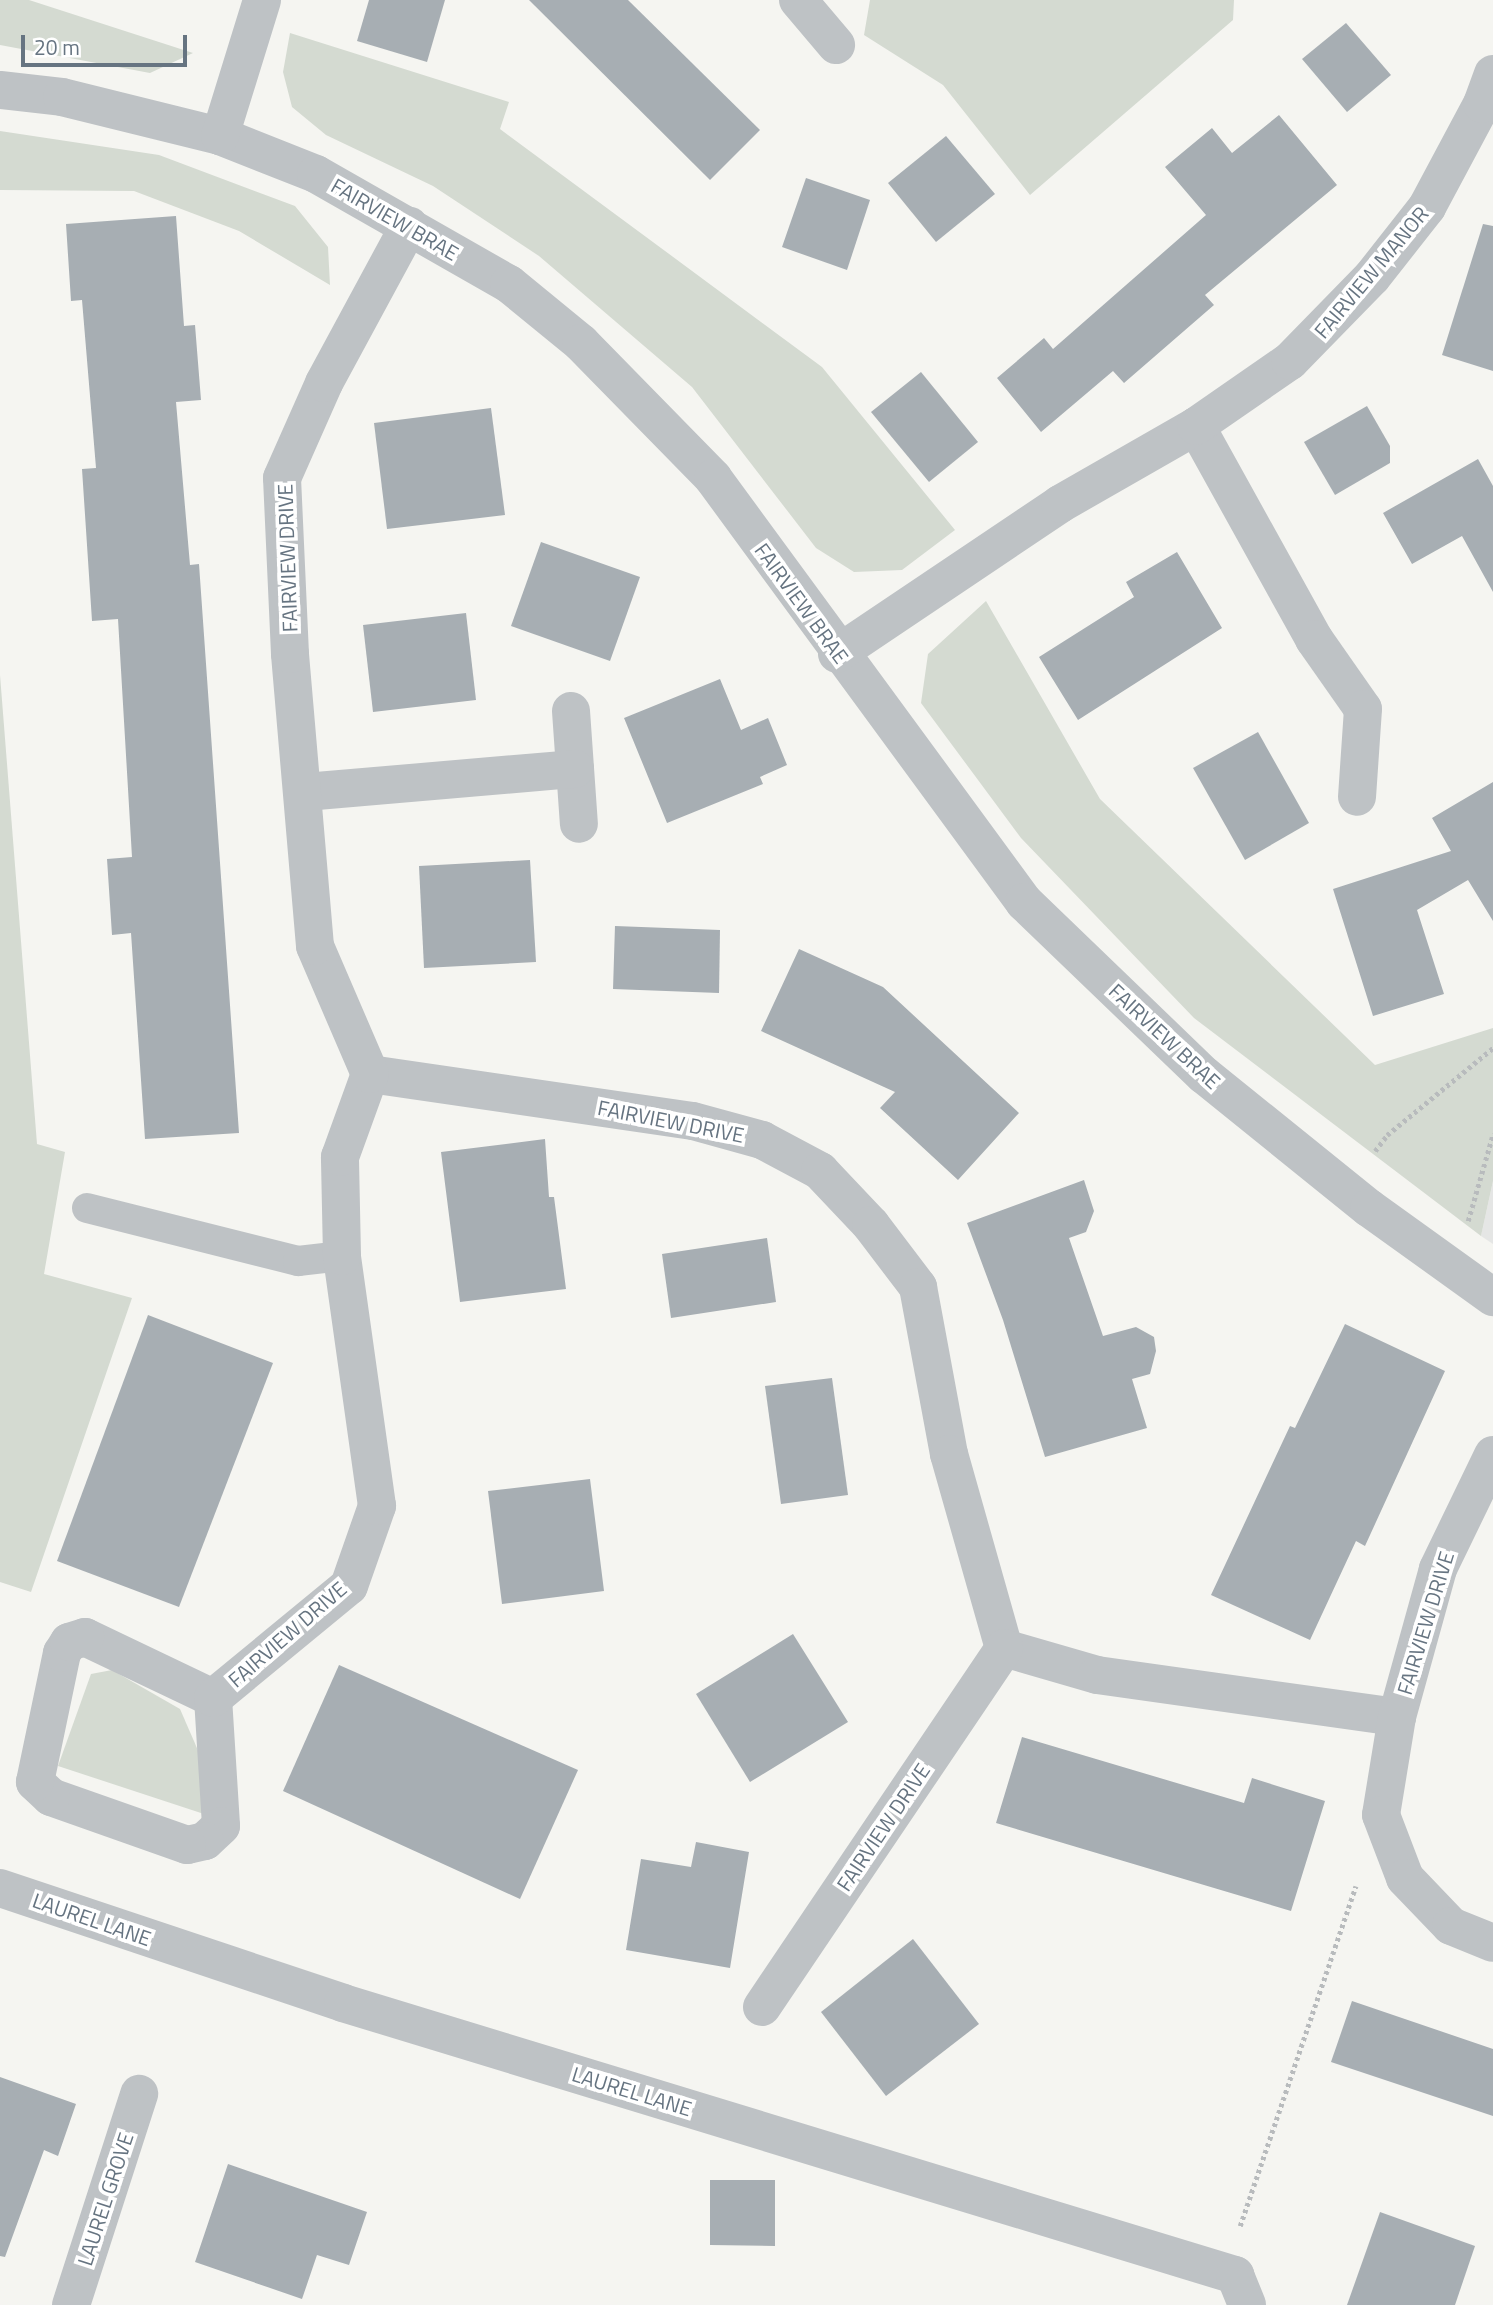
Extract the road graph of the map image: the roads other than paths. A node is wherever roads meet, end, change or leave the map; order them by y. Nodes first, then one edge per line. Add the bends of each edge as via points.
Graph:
1 (262, 0) edge
2 (798, 0) edge
3 (836, 45) dead end
4 (1493, 74) edge
5 (0, 90) edge
6 (220, 136) junction
7 (408, 226) junction
8 (1196, 426) junction
9 (837, 653) junction
10 (571, 711) dead end
11 (575, 769) junction
12 (306, 792) junction
13 (1357, 797) dead end
14 (579, 824) dead end
15 (370, 1074) junction
16 (87, 1208) dead end
17 (342, 1256) junction
18 (1493, 1297) edge
19 (1493, 1455) edge
20 (1004, 1648) junction
21 (213, 1698) junction
22 (1397, 1717) junction
23 (0, 1888) edge
24 (1493, 1943) edge
25 (762, 2007) dead end
26 (139, 2094) dead end
27 (1241, 2290) edge
28 (71, 2305) edge

1 - 6 street
2 - 3 street
4 - 8 street, FAIRVIEW MANOR via 1427,207 1372,277 1290,361
5 - 6 street, FAIRVIEW BRAE via 62,97
6 - 7 street, FAIRVIEW BRAE via 316,174
7 - 9 street, FAIRVIEW BRAE via 509,284 581,343 713,478
7 - 12 street, FAIRVIEW DRIVE via 324,383 282,478 290,654
8 - 9 street, FAIRVIEW MANOR via 1060,504
8 - 13 street via 1314,639 1363,709
9 - 18 street, FAIRVIEW BRAE via 1024,902 1204,1075 1346,1189
10 - 11 street
11 - 12 street
11 - 14 street
12 - 15 street, FAIRVIEW DRIVE via 315,946
15 - 17 street, FAIRVIEW DRIVE via 340,1157
15 - 20 street, FAIRVIEW DRIVE via 693,1121 762,1140 820,1171 872,1224 918,1287 949,1454
16 - 17 lane via 298,1261
17 - 21 street, FAIRVIEW DRIVE via 377,1506 349,1586
19 - 22 street, FAIRVIEW DRIVE via 1438,1569
20 - 22 street, FAIRVIEW DRIVE via 1097,1675
20 - 25 street, FAIRVIEW DRIVE
21 - 21 street, FAIRVIEW DRIVE via 221,1826 205,1841 187,1845 51,1797 35,1783 62,1653 69,1642 85,1637
22 - 24 street, FAIRVIEW DRIVE via 1381,1815 1405,1878 1451,1926
23 - 27 street, LAUREL LANE via 343,2003
26 - 28 street, LAUREL GROVE

